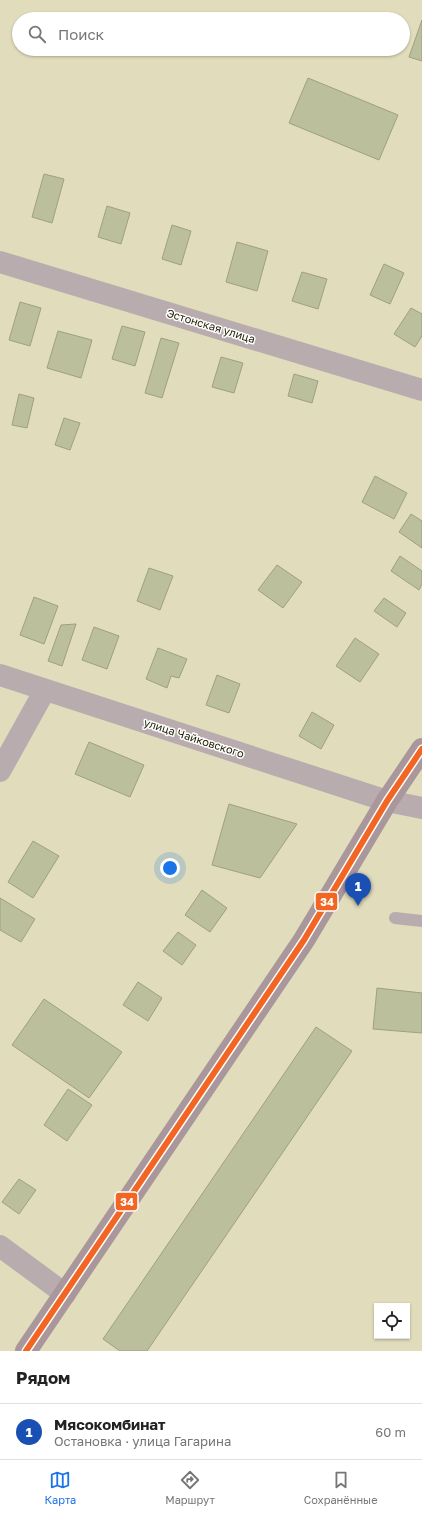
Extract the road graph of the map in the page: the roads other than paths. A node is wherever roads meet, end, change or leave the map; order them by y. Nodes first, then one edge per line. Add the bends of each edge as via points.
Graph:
1 (0, 262) edge
2 (422, 390) edge
3 (0, 675) edge
4 (45, 690) junction
5 (422, 749) edge
6 (0, 772) edge
7 (387, 801) junction
8 (422, 808) edge
9 (395, 918) dead end
10 (422, 922) edge
11 (0, 1246) edge
12 (65, 1294) junction
13 (29, 1350) edge

1 - 2 street, Эстонская улица
3 - 4 street, улица Чайковского
4 - 6 street
4 - 7 street, улица Чайковского
5 - 7 main road
7 - 8 street, улица Чайковского
7 - 12 main road via 304,940
9 - 10 lane
11 - 12 street
12 - 13 main road

